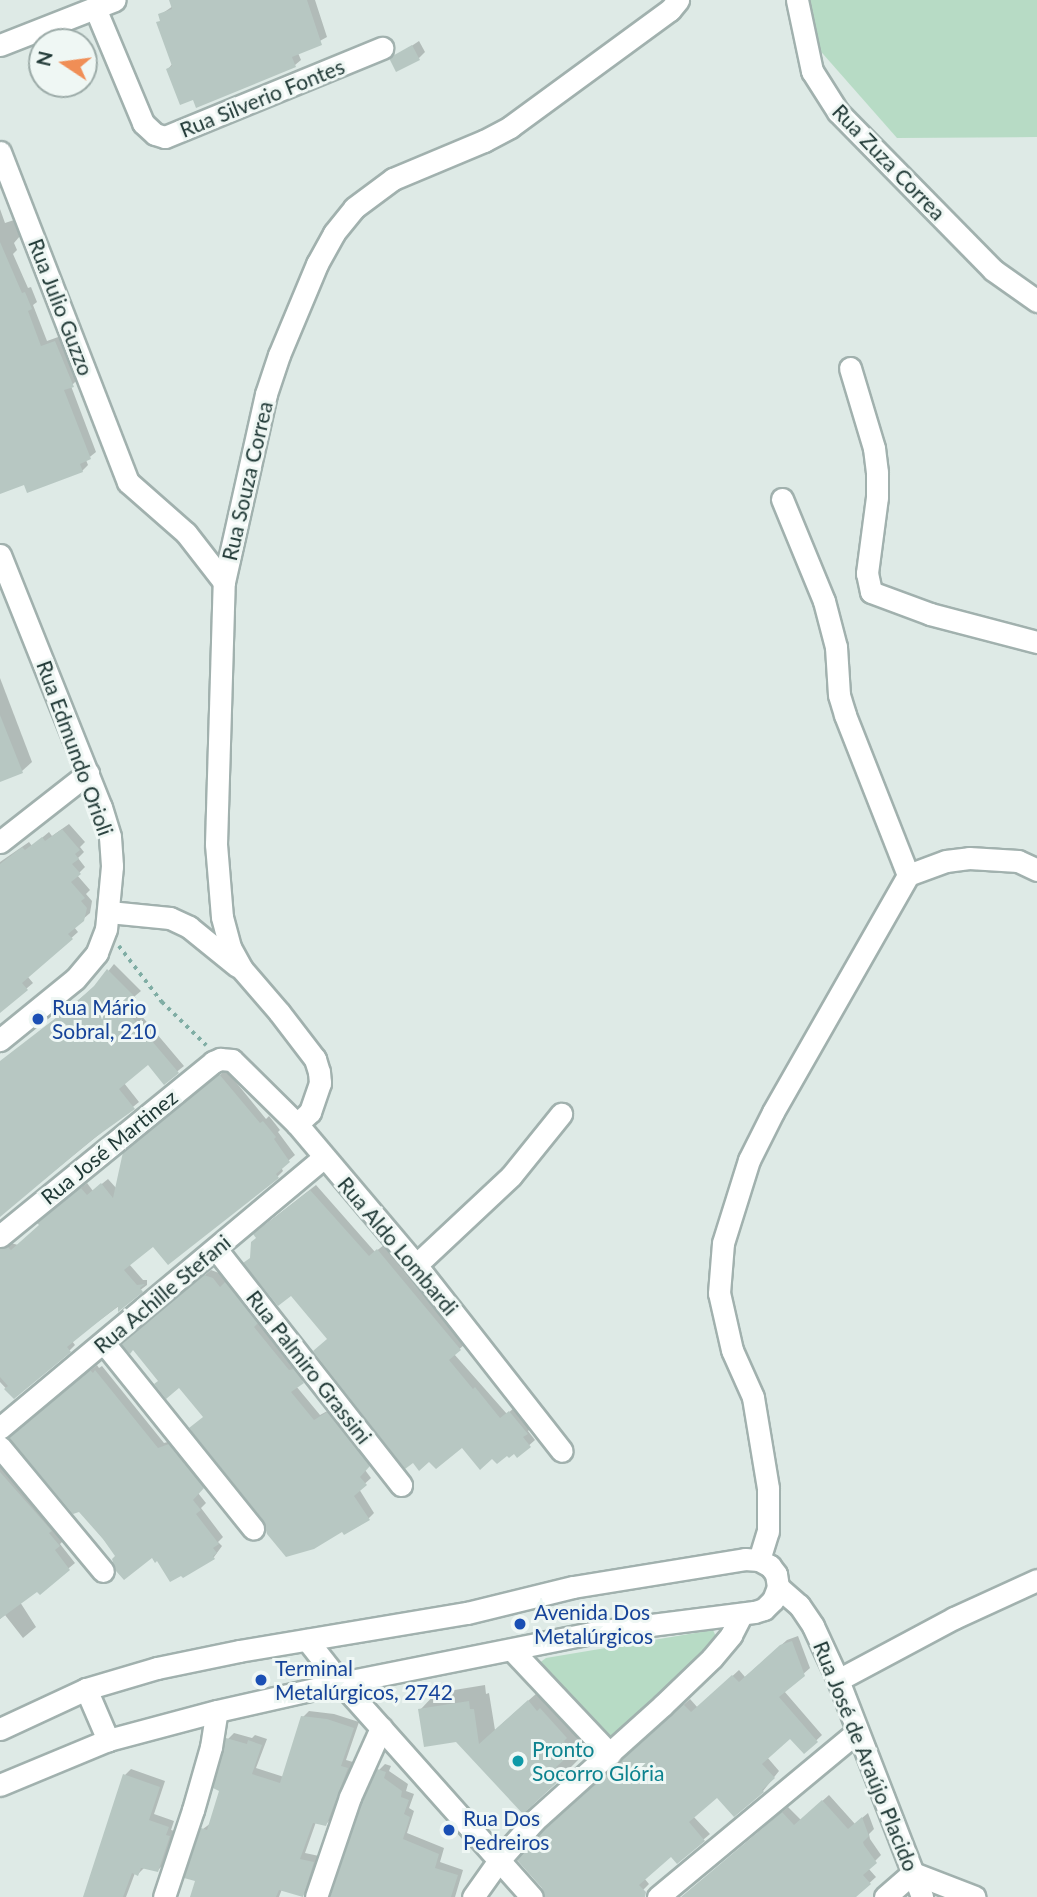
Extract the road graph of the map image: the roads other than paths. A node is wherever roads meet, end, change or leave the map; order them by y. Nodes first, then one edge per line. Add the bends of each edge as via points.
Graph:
1 (115, 0) edge
2 (678, 0) edge
3 (797, 0) edge
4 (94, 8) junction
5 (0, 45) edge
6 (382, 48) dead end
7 (0, 152) edge
8 (1037, 301) edge
9 (850, 368) dead end
10 (782, 499) dead end
11 (0, 555) edge
12 (224, 582) junction
13 (1037, 642) edge
14 (88, 773) junction
15 (0, 842) edge
16 (1037, 870) edge
17 (908, 875) junction
18 (108, 921) junction
19 (242, 969) junction
20 (0, 1041) edge
21 (220, 1059) joint
22 (561, 1114) dead end
23 (297, 1124) junction
24 (323, 1158) junction
25 (0, 1236) edge
26 (216, 1249) junction
27 (416, 1265) junction
28 (104, 1343) junction
29 (0, 1428) edge
30 (0, 1447) edge
31 (562, 1451) dead end
32 (401, 1485) dead end
33 (253, 1528) dead end
34 (759, 1560) junction
35 (103, 1571) dead end
36 (1037, 1580) edge
37 (778, 1587) junction
38 (741, 1615) junction
39 (307, 1640) junction
40 (512, 1650) junction
41 (838, 1679) junction
42 (341, 1683) junction
43 (86, 1689) junction
44 (217, 1711) junction
45 (382, 1728) junction
46 (0, 1729) edge
47 (857, 1732) junction
48 (108, 1740) junction
49 (610, 1754) junction
50 (0, 1785) edge
51 (500, 1859) junction
52 (913, 1873) junction
53 (164, 1897) edge
54 (316, 1897) edge
55 (473, 1897) edge
56 (532, 1897) edge
57 (658, 1897) edge
58 (885, 1897) edge
59 (922, 1897) edge
60 (975, 1897) edge

1 - 4 street
2 - 12 street, Rua Souza Correa via 510,127 379,188 334,233 283,344 266,394
3 - 8 street, Rua Zuza Correa via 812,71 838,112 993,270
4 - 5 street
4 - 6 street, Rua Silverio Fontes via 143,123 165,136
7 - 12 street, Rua Julio Guzzo via 120,463 135,491 186,533
9 - 13 street via 877,472 867,573 871,592 930,614
10 - 17 street via 824,601 845,715
11 - 14 street, Rua Edmundo Orioli
12 - 19 street, Rua Souza Correa via 217,876 230,947
14 - 15 street
14 - 18 street, Rua Edmundo Orioli via 110,837
16 - 17 street via 1018,861 969,858
17 - 34 street via 773,1112 749,1160 723,1243 719,1293 732,1350 753,1397 768,1488 768,1531
18 - 19 street via 170,918 189,927
18 - 20 street, Rua Edmundo Orioli via 97,953 75,979
19 - 23 street, Rua Souza Correa via 315,1059 318,1096
21 - 23 street, Rua Aldo Lombardi via 239,1064
21 - 25 street, Rua José Martinez
22 - 27 street via 511,1175
23 - 24 street, Rua Aldo Lombardi
24 - 26 street, Rua Achille Stefani
24 - 27 street, Rua Aldo Lombardi
26 - 28 street, Rua Achille Stefani
26 - 32 street, Rua Palmiro Grassini
27 - 31 street, Rua Aldo Lombardi
28 - 29 street, Rua Achille Stefani
28 - 33 street
30 - 35 street
34 - 37 street via 776,1574
34 - 39 street via 573,1587 467,1613
36 - 41 street
37 - 38 street via 764,1609
37 - 41 street, Rua José de Araújo Placido via 807,1615
38 - 40 street via 596,1632
38 - 49 street via 712,1658
39 - 42 street
39 - 43 street via 157,1668
40 - 42 street
40 - 49 street
41 - 47 street, Rua José de Araújo Placido
42 - 44 street
42 - 45 street
43 - 46 street
43 - 48 street
44 - 48 street
44 - 53 street via 211,1747
45 - 51 street
45 - 54 street via 350,1797
47 - 52 street, Rua José de Araújo Placido
47 - 57 street
48 - 50 street
49 - 51 street via 535,1820
51 - 55 street
51 - 56 street
52 - 58 street
52 - 59 street, Rua José de Araújo Placido
52 - 60 street

